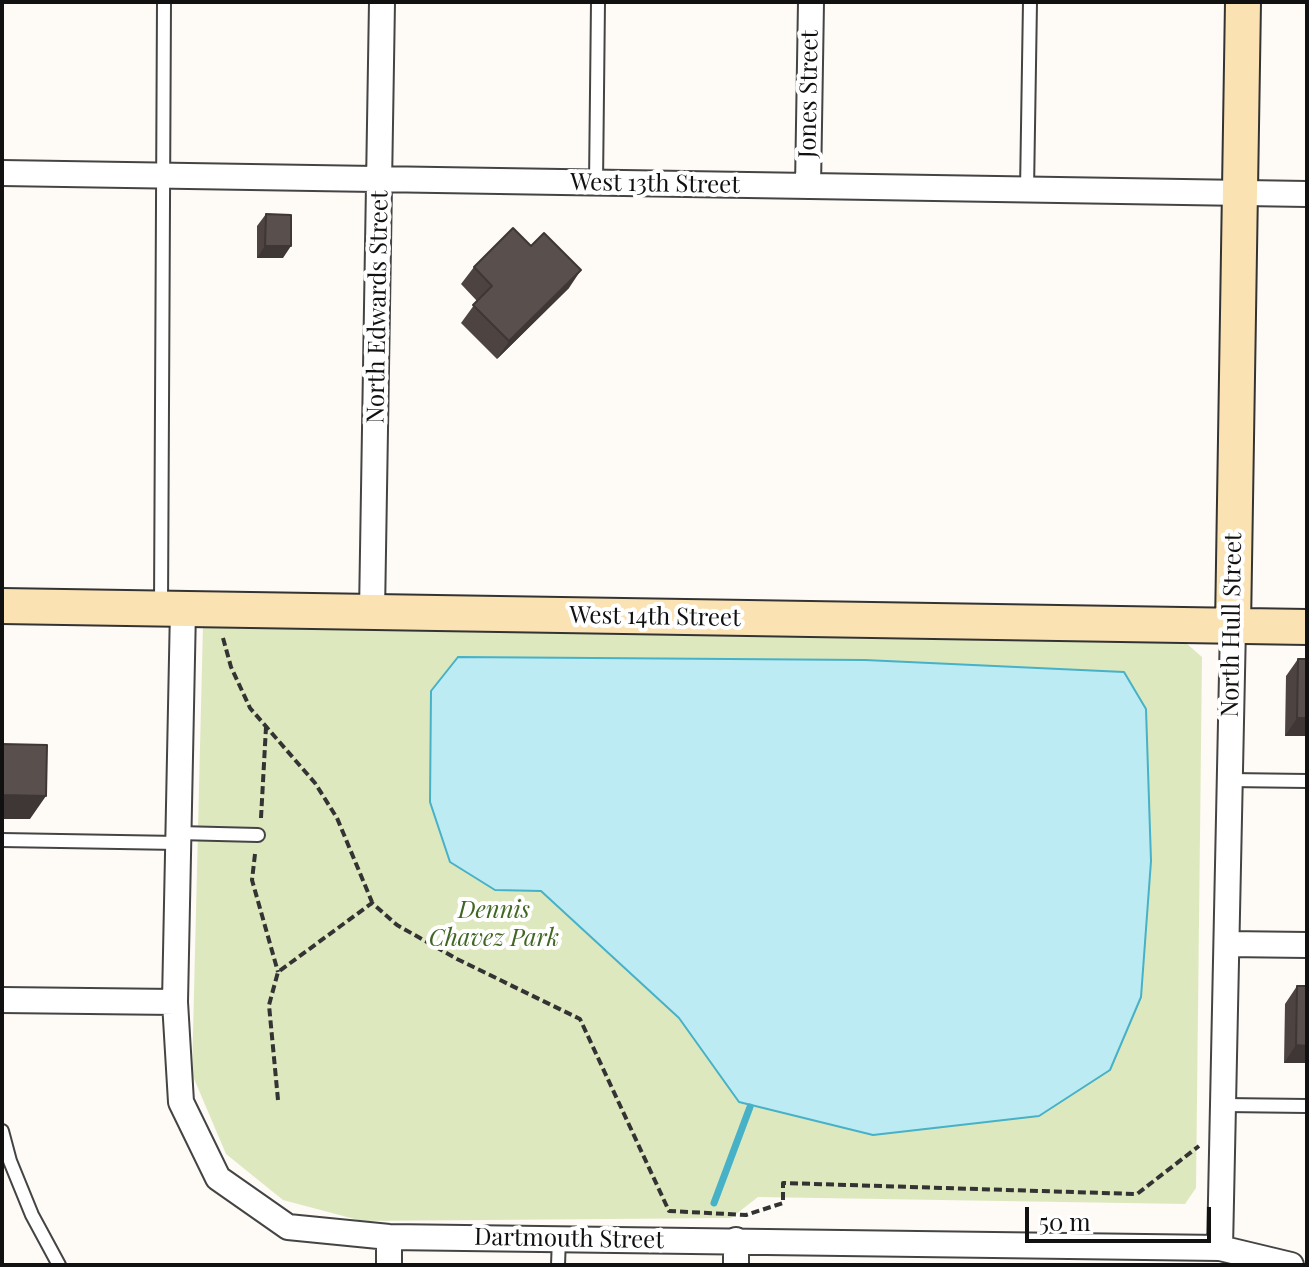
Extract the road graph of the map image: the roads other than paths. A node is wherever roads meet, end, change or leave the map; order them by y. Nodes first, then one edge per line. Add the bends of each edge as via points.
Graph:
1 (164, 2) edge
2 (382, 2) edge
3 (598, 2) edge
4 (811, 2) edge
5 (1030, 2) edge
6 (1243, 2) edge
7 (2, 173) edge
8 (161, 176) junction
9 (380, 179) junction
10 (596, 183) junction
11 (808, 186) junction
12 (1027, 190) junction
13 (1240, 193) junction
14 (1307, 194) edge
15 (2, 606) edge
16 (172, 609) junction
17 (372, 612) junction
18 (1233, 626) junction
19 (1307, 627) edge
20 (1230, 780) junction
21 (1307, 781) edge
22 (258, 835) dead end
23 (178, 838) junction
24 (2, 840) edge
25 (1227, 944) junction
26 (1307, 945) edge
27 (2, 1000) edge
28 (175, 1002) junction
29 (1225, 1105) junction
30 (1307, 1106) edge
31 (2, 1131) edge
32 (389, 1237) junction
33 (559, 1238) junction
34 (1220, 1248) junction
35 (736, 1253) edge
36 (59, 1265) edge
37 (389, 1265) edge
38 (558, 1265) edge
39 (1291, 1265) edge

1 - 8 lane
2 - 9 street, North Edwards Street
3 - 10 lane
4 - 11 street, Jones Street
5 - 12 lane
6 - 13 street, North Hull Street
7 - 8 street, West 13th Street
8 - 9 street, West 13th Street
8 - 16 lane
9 - 10 street, West 13th Street
9 - 17 street, North Edwards Street
10 - 11 street, West 13th Street
11 - 12 street, West 13th Street
12 - 13 street, West 13th Street
13 - 14 street, West 13th Street
13 - 18 street, North Hull Street
15 - 16 street, West 14th Street
16 - 17 street, West 14th Street
16 - 23 street
17 - 18 street, West 14th Street
18 - 19 street, West 14th Street
18 - 20 street, North Hull Street
20 - 21 lane
20 - 25 street, North Hull Street
22 - 23 lane
23 - 24 lane
23 - 28 street
25 - 26 street
25 - 29 street, North Hull Street
27 - 28 street
28 - 32 street, Dartmouth Street via 181,1102 218,1178 288,1227
29 - 30 lane
29 - 34 street, North Hull Street
31 - 36 lane via 32,1215
32 - 33 street, Dartmouth Street
32 - 37 street
33 - 35 street, Dartmouth Street
33 - 38 lane
34 - 35 street, Dartmouth Street
34 - 39 street, Dartmouth Street

